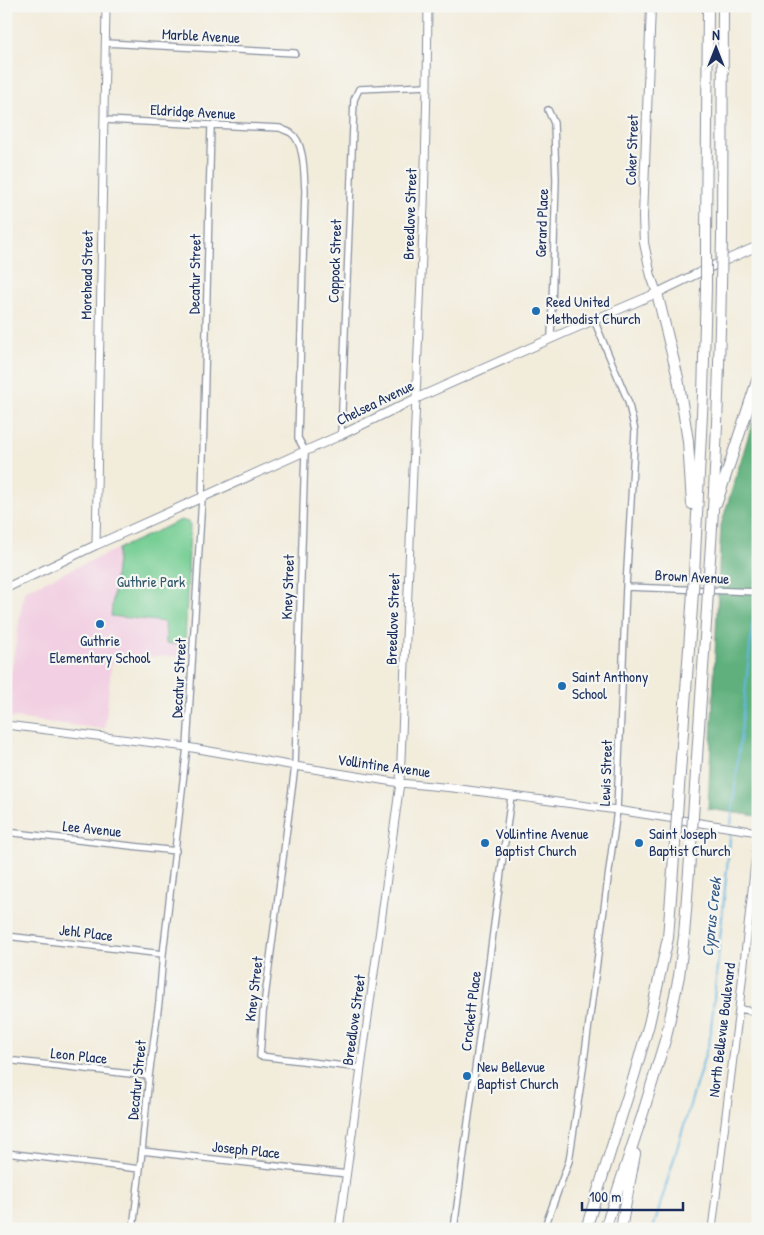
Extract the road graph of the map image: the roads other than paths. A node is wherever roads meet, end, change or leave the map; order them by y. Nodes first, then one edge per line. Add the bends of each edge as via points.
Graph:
1 (106, 6) edge
2 (428, 6) edge
3 (651, 6) edge
4 (708, 6) edge
5 (723, 6) edge
6 (106, 43) junction
7 (295, 53) dead end
8 (427, 86) junction
9 (548, 110) dead end
10 (104, 120) junction
11 (212, 125) junction
12 (280, 128) joint
13 (758, 246) edge
14 (657, 293) junction
15 (594, 320) junction
16 (551, 338) junction
17 (758, 378) edge
18 (415, 399) junction
19 (341, 435) junction
20 (305, 451) junction
21 (202, 498) junction
22 (714, 512) junction
23 (96, 545) junction
24 (695, 554) junction
25 (626, 587) junction
26 (6, 588) edge
27 (758, 592) edge
28 (6, 725) edge
29 (187, 747) junction
30 (294, 766) junction
31 (400, 783) junction
32 (511, 796) junction
33 (617, 810) junction
34 (6, 832) edge
35 (758, 833) edge
36 (176, 851) junction
37 (6, 936) edge
38 (163, 954) junction
39 (739, 1009) junction
40 (758, 1012) edge
41 (6, 1060) edge
42 (361, 1068) junction
43 (149, 1076) junction
44 (644, 1113) junction
45 (636, 1135) junction
46 (142, 1151) junction
47 (6, 1153) edge
48 (140, 1168) junction
49 (347, 1174) junction
50 (133, 1229) edge
51 (339, 1229) edge
52 (454, 1229) edge
53 (544, 1229) edge
54 (586, 1229) edge
55 (605, 1229) edge
56 (611, 1229) edge
57 (621, 1229) edge
58 (712, 1229) edge

1 - 6 street, Morehead Street
2 - 8 street, Breedlove Street
3 - 14 main road, Coker Street via 644,243
4 - 24 highway, bridge via 706,288
5 - 22 highway, bridge via 722,236
6 - 7 street, Marble Avenue
6 - 10 street, Morehead Street
8 - 18 street, Breedlove Street
8 - 19 street, Coppock Street via 359,89 354,100
9 - 16 street, Gerard Place via 554,123 556,180
10 - 11 street, Eldridge Avenue
10 - 23 street, Morehead Street
11 - 12 street, Eldridge Avenue
11 - 21 street, Decatur Street
12 - 20 street, Kney Street via 293,134 300,147 303,164 298,438
13 - 14 main road, Chelsea Avenue
14 - 15 main road, Chelsea Avenue
14 - 24 highway via 678,378 688,441
15 - 16 main road, Chelsea Avenue
15 - 25 street, Lewis Street via 628,401 635,431
16 - 18 main road, Chelsea Avenue
17 - 22 highway
18 - 19 main road, Chelsea Avenue
18 - 31 street, Breedlove Street
19 - 20 main road, Chelsea Avenue
20 - 21 main road, Chelsea Avenue
20 - 30 street, Kney Street
21 - 23 main road, Chelsea Avenue
21 - 29 street, Decatur Street
22 - 44 highway, bridge via 684,936 666,1037
23 - 26 main road, Chelsea Avenue
24 - 54 highway, bridge via 668,938 649,1024
25 - 27 street, Brown Avenue
25 - 33 street, Lewis Street
28 - 29 street, Vollintine Avenue
29 - 30 street, Vollintine Avenue
29 - 36 street, Decatur Street
30 - 31 street, Vollintine Avenue
30 - 42 street, Kney Street via 260,1056
31 - 32 street, Vollintine Avenue
31 - 42 street, Breedlove Street
32 - 33 street, Vollintine Avenue
32 - 52 street, Crockett Place
33 - 35 street, Vollintine Avenue
33 - 53 street, Lewis Street via 569,1161
34 - 36 street, Lee Avenue
35 - 39 street, North Bellevue Boulevard
36 - 38 street, Decatur Street
37 - 38 street, Jehl Place
38 - 43 street, Decatur Street
39 - 40 street
39 - 58 street, North Bellevue Boulevard
41 - 43 street, Leon Place
42 - 49 street, Breedlove Street
43 - 46 street, Decatur Street
44 - 45 highway
44 - 57 highway
45 - 55 highway
45 - 56 highway
46 - 48 street, Decatur Street
46 - 49 street, Joseph Place
47 - 48 street
48 - 50 street, Decatur Street
49 - 51 street, Breedlove Street

